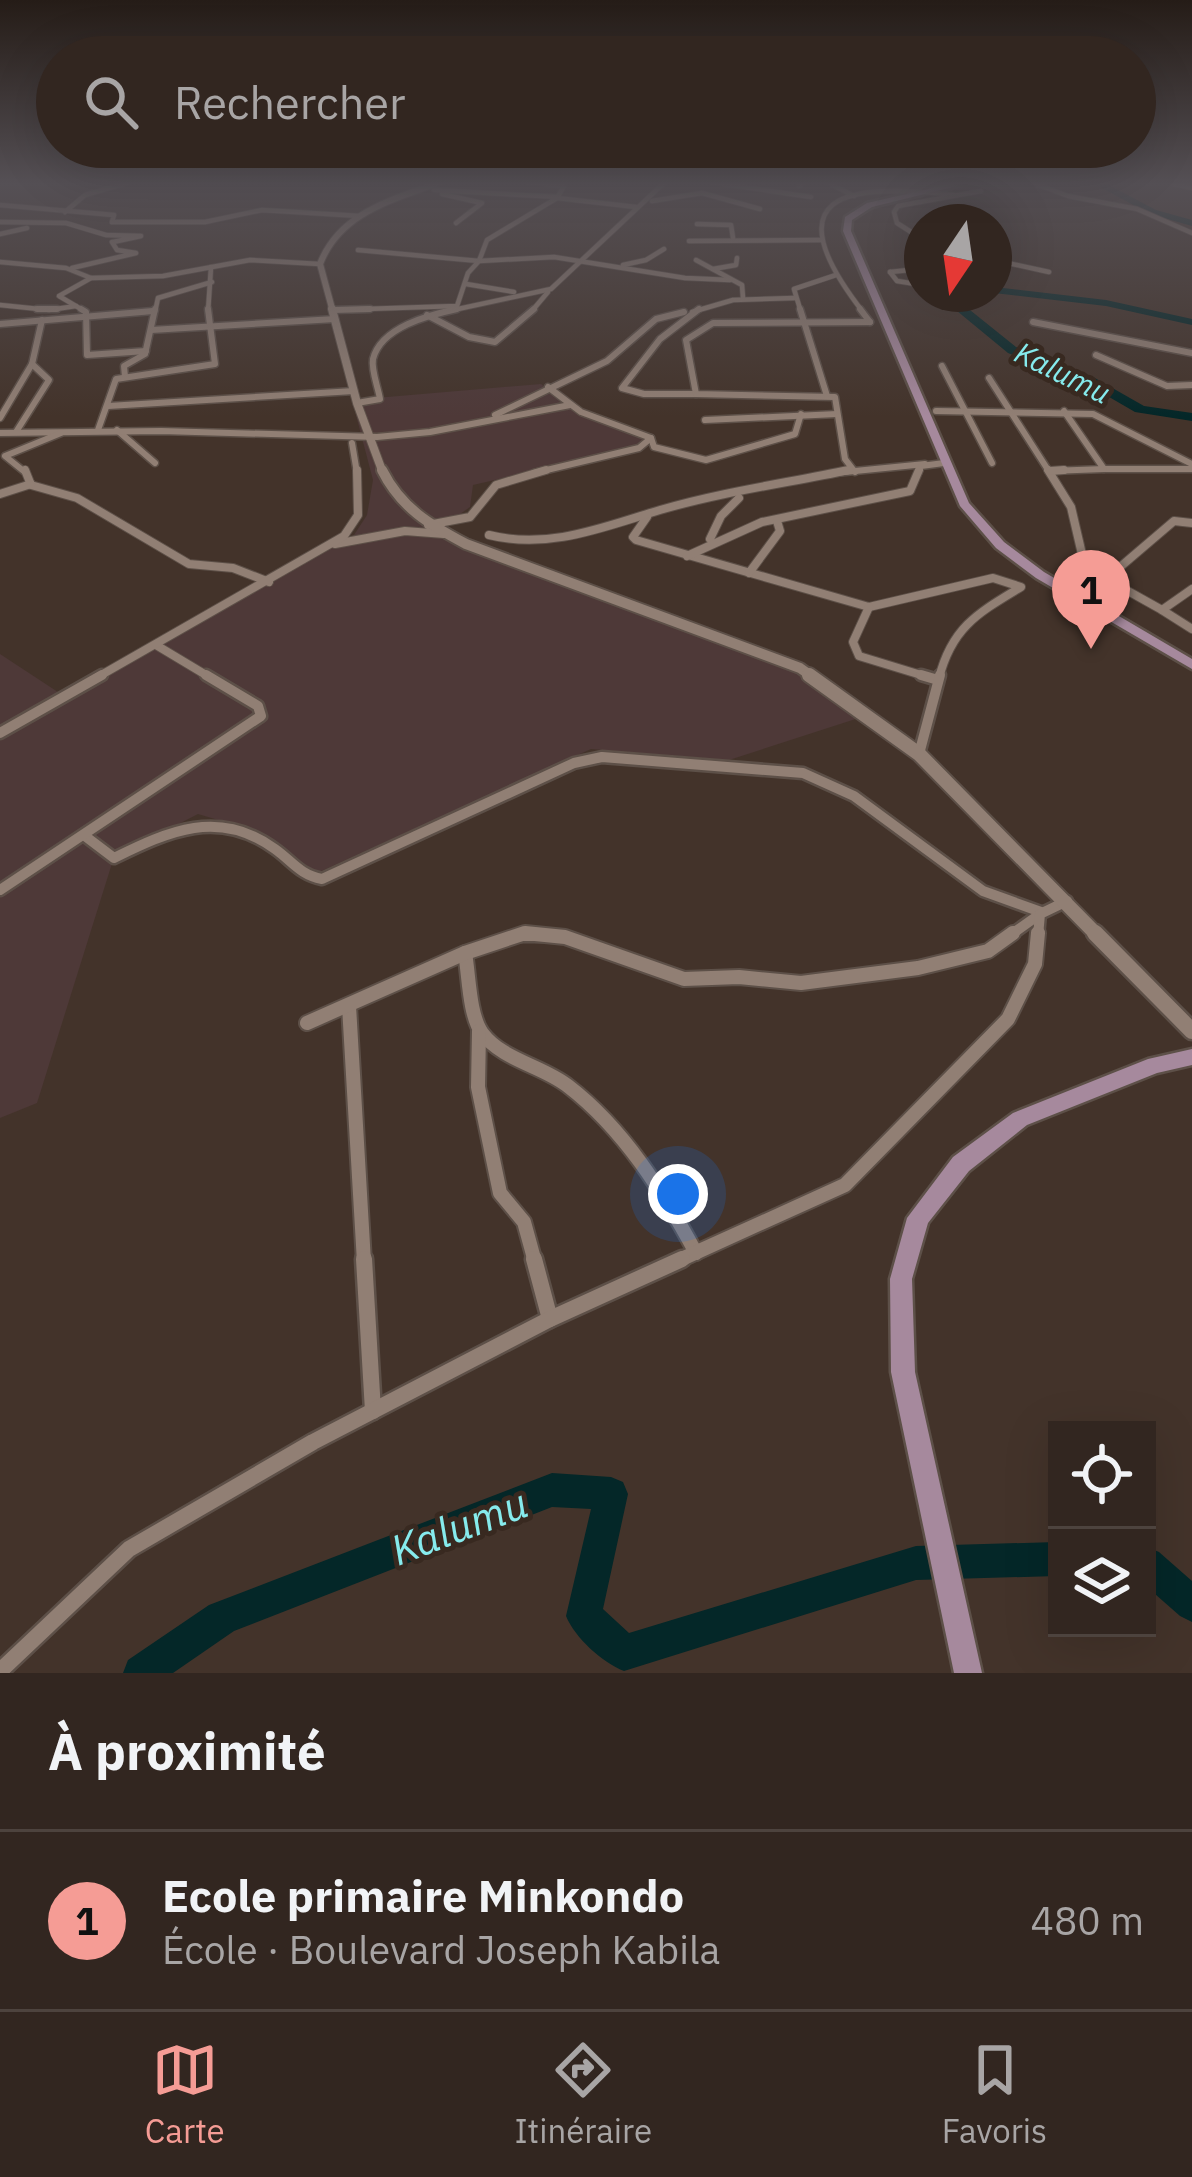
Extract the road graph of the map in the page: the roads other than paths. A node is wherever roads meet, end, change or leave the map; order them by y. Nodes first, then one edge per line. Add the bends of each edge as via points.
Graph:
1 (104, 260) edge
2 (250, 260) edge
3 (251, 260) edge
4 (322, 260) edge
5 (469, 260) edge
6 (489, 260) edge
7 (581, 260) joint
8 (645, 260) edge
9 (696, 260) dead end
10 (737, 260) edge
11 (830, 260) edge
12 (859, 260) edge
13 (479, 261) junction
14 (0, 262) edge
15 (320, 264) junction
16 (1012, 264) edge
17 (620, 266) junction
18 (211, 267) junction
19 (69, 268) junction
20 (713, 269) junction
21 (904, 271) edge
22 (1049, 272) dead end
23 (836, 275) junction
24 (91, 278) junction
25 (730, 280) junction
26 (904, 282) edge
27 (212, 283) junction
28 (466, 284) junction
29 (548, 292) junction
30 (521, 295) junction
31 (743, 298) junction
32 (795, 298) junction
33 (540, 302) junction
34 (0, 305) edge
35 (76, 306) junction
36 (457, 307) junction
37 (419, 310) junction
38 (153, 311) junction
39 (684, 312) junction
40 (334, 314) junction
41 (88, 316) junction
42 (431, 317) junction
43 (42, 320) junction
44 (1033, 322) dead end
45 (0, 324) edge
46 (213, 325) junction
47 (807, 325) junction
48 (152, 330) junction
49 (146, 351) junction
50 (686, 351) junction
51 (652, 352) junction
52 (1192, 353) edge
53 (1096, 355) dead end
54 (32, 364) junction
55 (942, 366) dead end
56 (124, 376) junction
57 (988, 378) dead end
58 (1192, 385) edge
59 (20, 387) junction
60 (548, 387) junction
61 (0, 388) edge
62 (695, 394) junction
63 (826, 396) junction
64 (355, 397) junction
65 (108, 406) junction
66 (570, 406) junction
67 (962, 409) junction
68 (1006, 409) junction
69 (936, 411) dead end
70 (1064, 411) junction
71 (801, 414) junction
72 (837, 414) junction
73 (0, 418) edge
74 (486, 420) junction
75 (705, 420) dead end
76 (98, 430) junction
77 (116, 430) junction
78 (63, 431) junction
79 (16, 432) junction
80 (0, 433) edge
81 (335, 436) junction
82 (371, 441) junction
83 (352, 442) junction
84 (649, 444) junction
85 (155, 463) dead end
86 (944, 463) junction
87 (992, 463) dead end
88 (925, 464) junction
89 (1192, 466) edge
90 (1104, 470) junction
91 (1050, 471) junction
92 (855, 472) junction
93 (31, 484) junction
94 (0, 494) edge
95 (740, 496) junction
96 (647, 518) junction
97 (777, 520) junction
98 (1192, 523) edge
99 (428, 525) junction
100 (444, 534) junction
101 (489, 535) dead end
102 (710, 538) junction
103 (333, 544) junction
104 (687, 556) junction
105 (749, 573) junction
106 (1106, 579) junction
107 (269, 582) junction
108 (1192, 589) edge
109 (868, 607) junction
110 (1162, 610) junction
111 (1192, 629) edge
112 (156, 645) junction
113 (1192, 665) edge
114 (938, 680) junction
115 (0, 733) edge
116 (920, 754) junction
117 (85, 836) junction
118 (0, 890) edge
119 (1067, 901) junction
120 (1040, 913) junction
121 (465, 953) junction
122 (349, 1006) junction
123 (308, 1023) dead end
124 (478, 1030) junction
125 (1192, 1030) edge
126 (1192, 1057) edge
127 (696, 1252) junction
128 (550, 1319) junction
129 (373, 1411) junction
130 (0, 1672) edge
131 (968, 1673) edge

1 - 19 street
2 - 18 street
3 - 15 street
4 - 15 street
5 - 13 street
6 - 13 street
7 - 17 street
7 - 29 street
8 - 17 street
9 - 20 street
10 - 20 street
11 - 23 street
12 - 86 main road
13 - 28 street
14 - 19 street
15 - 40 street
16 - 22 street
17 - 25 street via 675,281
18 - 24 street
18 - 27 street
19 - 24 street
20 - 25 street
21 - 26 street via 890,272
23 - 32 street via 795,287
23 - 47 street via 870,322
24 - 35 street via 59,295
25 - 31 street via 745,288
27 - 38 street via 158,298
27 - 46 street
28 - 30 street
28 - 36 street
29 - 30 street
29 - 33 street
30 - 33 street
30 - 36 street
31 - 32 street
31 - 39 street
32 - 47 street
33 - 42 street via 494,345
34 - 35 street
35 - 41 street
36 - 37 street
36 - 42 street
37 - 40 street
37 - 42 street
38 - 41 street
38 - 48 street
39 - 51 street
39 - 60 street via 658,314 604,364
40 - 46 street
40 - 64 street
41 - 43 street
41 - 49 street via 87,356
42 - 64 street via 376,350 380,399
43 - 45 street
43 - 54 street
44 - 52 street
46 - 48 street
46 - 56 street via 214,365
47 - 50 street via 709,324 686,338
47 - 63 street
48 - 49 street
49 - 56 street via 124,366
50 - 51 street
50 - 62 street
51 - 62 street via 622,388
53 - 58 street via 1167,386
54 - 59 street
54 - 79 street via 50,380
55 - 67 street
56 - 65 street via 112,384
57 - 68 street
59 - 61 street
59 - 73 street
60 - 66 street
60 - 74 street
62 - 63 street
63 - 72 street via 835,397
64 - 65 street
64 - 82 street
65 - 76 street
66 - 74 street
66 - 84 street
67 - 68 street
67 - 69 street
67 - 87 street
68 - 70 street
68 - 91 street
70 - 89 street via 1099,416
70 - 90 street
71 - 72 street
71 - 75 street
71 - 84 street via 795,434 710,460
72 - 92 street
74 - 82 street
76 - 77 street
76 - 78 street
77 - 81 street
77 - 85 street
78 - 79 street
78 - 93 street via 6,454
79 - 80 street
81 - 82 street
81 - 83 street
82 - 83 street
82 - 99 street via 393,492
83 - 103 street via 358,514
84 - 99 street via 500,482 469,518
86 - 88 street
86 - 113 main road via 980,524 1040,575
88 - 92 street
88 - 97 street via 910,491
89 - 90 street
90 - 91 street
91 - 106 street via 1074,514 1085,567
92 - 95 street
93 - 94 street
93 - 107 street via 77,499 194,566 233,568
95 - 96 street
95 - 102 street
96 - 101 street via 521,541
96 - 104 street via 634,539
97 - 102 street
97 - 105 street via 780,531
98 - 106 street via 1174,521
99 - 100 street
100 - 103 street via 405,531
100 - 116 street via 800,668
102 - 104 street
103 - 107 street
104 - 105 street
105 - 109 street
106 - 110 street
107 - 112 street
108 - 110 street
109 - 114 street via 853,643 859,656
109 - 114 street via 993,578 1021,587 970,619 944,651
110 - 111 street
112 - 115 street
112 - 117 street via 258,706 261,716
114 - 116 street
116 - 119 street
117 - 118 street
117 - 120 street via 114,858 181,825 219,824 322,879 592,757 770,768 829,782 983,891
119 - 120 street
119 - 125 street
120 - 121 street via 988,951 801,983 684,979 532,933
120 - 127 street via 1035,964 1008,1019 860,1173
121 - 122 street
121 - 124 street
122 - 123 street
122 - 129 street
124 - 127 street via 520,1063 570,1086 654,1177
124 - 128 street via 488,1146 500,1192 524,1222
126 - 131 main road via 1020,1119 961,1164 918,1218 901,1279 903,1372
127 - 128 street
128 - 129 street
129 - 130 street via 129,1549

